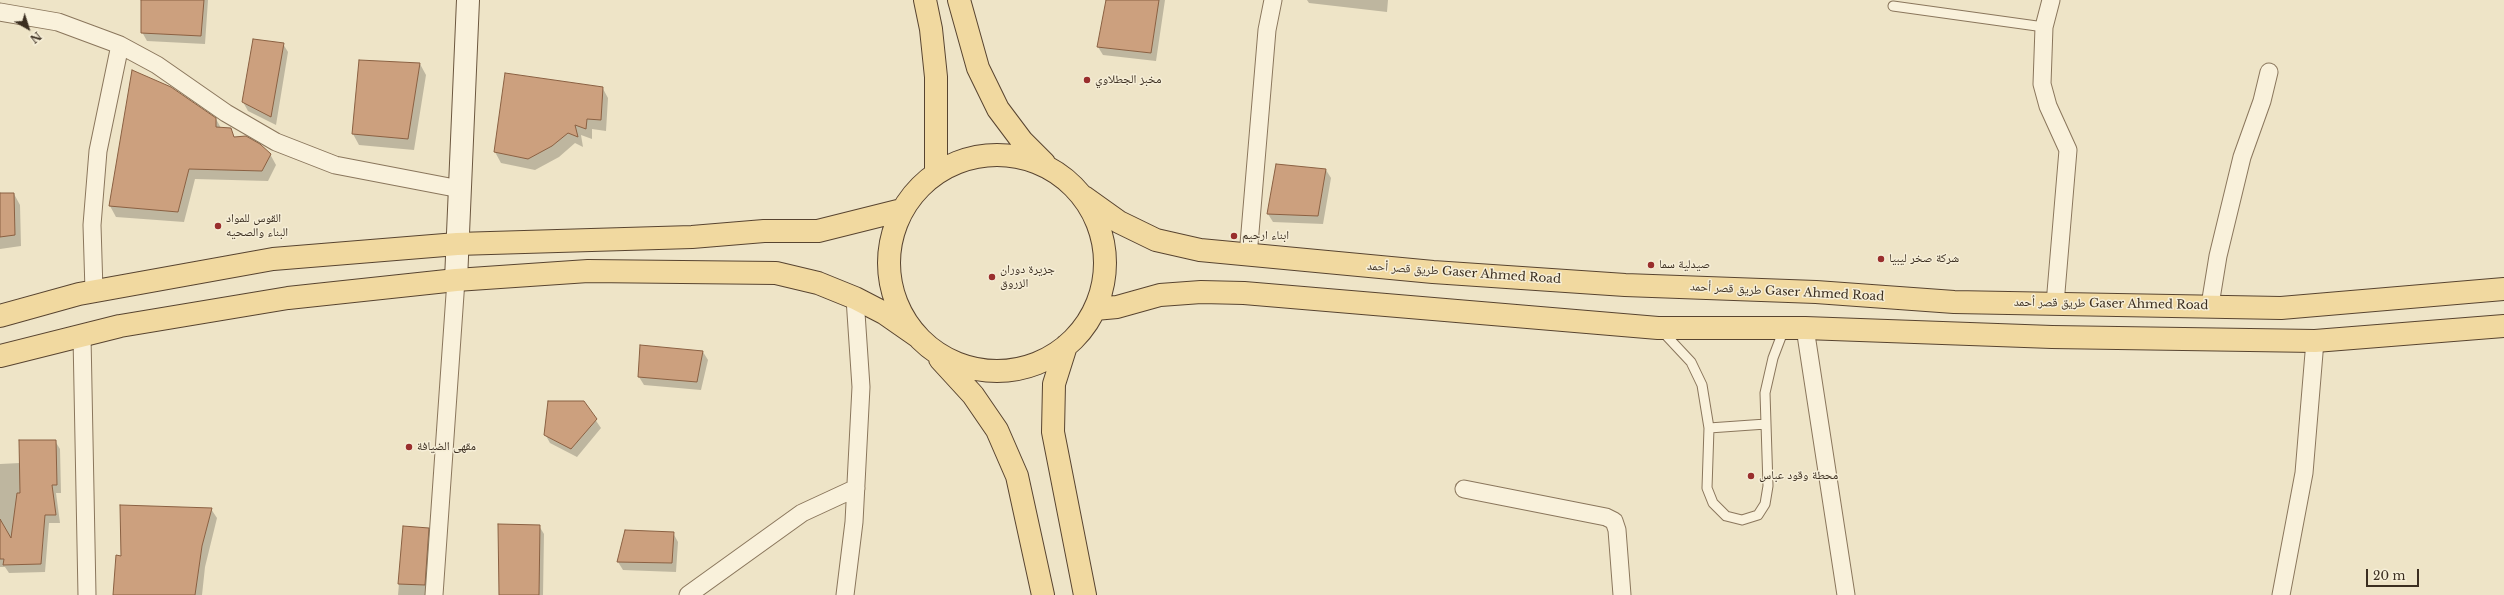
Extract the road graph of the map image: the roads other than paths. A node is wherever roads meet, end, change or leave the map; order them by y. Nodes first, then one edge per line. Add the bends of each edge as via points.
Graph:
1 (468, 0) edge
2 (925, 0) edge
3 (959, 0) edge
4 (1273, 0) edge
5 (2051, 0) edge
6 (1893, 6) dead end
7 (0, 12) edge
8 (2044, 27) junction
9 (120, 46) junction
10 (2270, 72) dead end
11 (1048, 167) junction
12 (936, 173) junction
13 (460, 189) junction
14 (1084, 197) junction
15 (902, 210) junction
16 (456, 244) junction
17 (1248, 256) junction
18 (456, 280) junction
19 (2504, 289) edge
20 (94, 291) junction
21 (855, 298) junction
22 (2054, 304) junction
23 (2210, 305) junction
24 (1095, 309) junction
25 (0, 316) edge
26 (2504, 326) edge
27 (1658, 328) junction
28 (1794, 329) junction
29 (82, 336) junction
30 (917, 336) junction
31 (2316, 341) junction
32 (1066, 346) junction
33 (934, 352) junction
34 (0, 356) edge
35 (1766, 424) junction
36 (1709, 428) junction
37 (856, 488) junction
38 (1464, 489) dead end
39 (87, 595) edge
40 (434, 595) edge
41 (688, 595) edge
42 (845, 595) edge
43 (1043, 595) edge
44 (1085, 595) edge
45 (1622, 595) edge
46 (1846, 595) edge
47 (2281, 595) edge

1 - 13 street
2 - 12 main road via 936,77
3 - 11 main road via 978,68 998,109 1022,141
4 - 17 street via 1267,30
5 - 8 street
6 - 8 lane
7 - 9 street via 58,22
8 - 22 street via 2042,84 2048,106 2068,150
9 - 13 street via 157,65 226,113 276,142 335,164
9 - 20 street via 98,151 92,225
10 - 23 street via 2242,156 2218,256
11 - 12 main road via 1030,159 991,154 971,157
11 - 14 main road via 1068,180
12 - 15 main road via 922,184
13 - 16 street
14 - 17 main road, طريق قصر أحمد Gaser Ahmed Road via 1119,222 1156,240 1200,250
14 - 24 main road via 1096,217 1105,255 1103,287
15 - 16 main road via 818,230 692,237
15 - 30 main road via 890,242 889,276 898,308
16 - 18 street
16 - 20 main road via 273,259
17 - 22 main road, طريق قصر أحمد Gaser Ahmed Road via 1625,285 1816,292 1954,302
18 - 21 main road via 588,271 776,273 818,283
18 - 29 main road via 288,298 120,326
18 - 40 street
19 - 23 main road, طريق قصر أحمد Gaser Ahmed Road via 2281,308
20 - 25 main road
21 - 30 main road
21 - 37 street via 861,387
22 - 23 main road, طريق قصر أحمد Gaser Ahmed Road
24 - 27 main road via 1117,307 1160,295 1201,292 1244,293
24 - 32 main road via 1083,329
26 - 31 main road
27 - 28 main road
27 - 36 lane via 1674,341 1691,362 1702,385
28 - 31 main road via 2052,337
28 - 35 lane via 1773,358 1765,393
28 - 46 street
29 - 34 main road
29 - 39 street
30 - 33 main road
31 - 47 street via 2304,473
32 - 33 main road via 1046,359 1024,368 1001,371 977,370 955,363
32 - 44 main road via 1054,384 1053,432
33 - 43 main road via 973,395 1000,436 1017,476
35 - 36 lane
35 - 36 lane via 1768,486 1765,504 1758,514 1742,520 1726,516 1713,503 1707,488
37 - 41 street via 802,513
37 - 42 street
38 - 45 street via 1606,517 1614,521 1617,530

